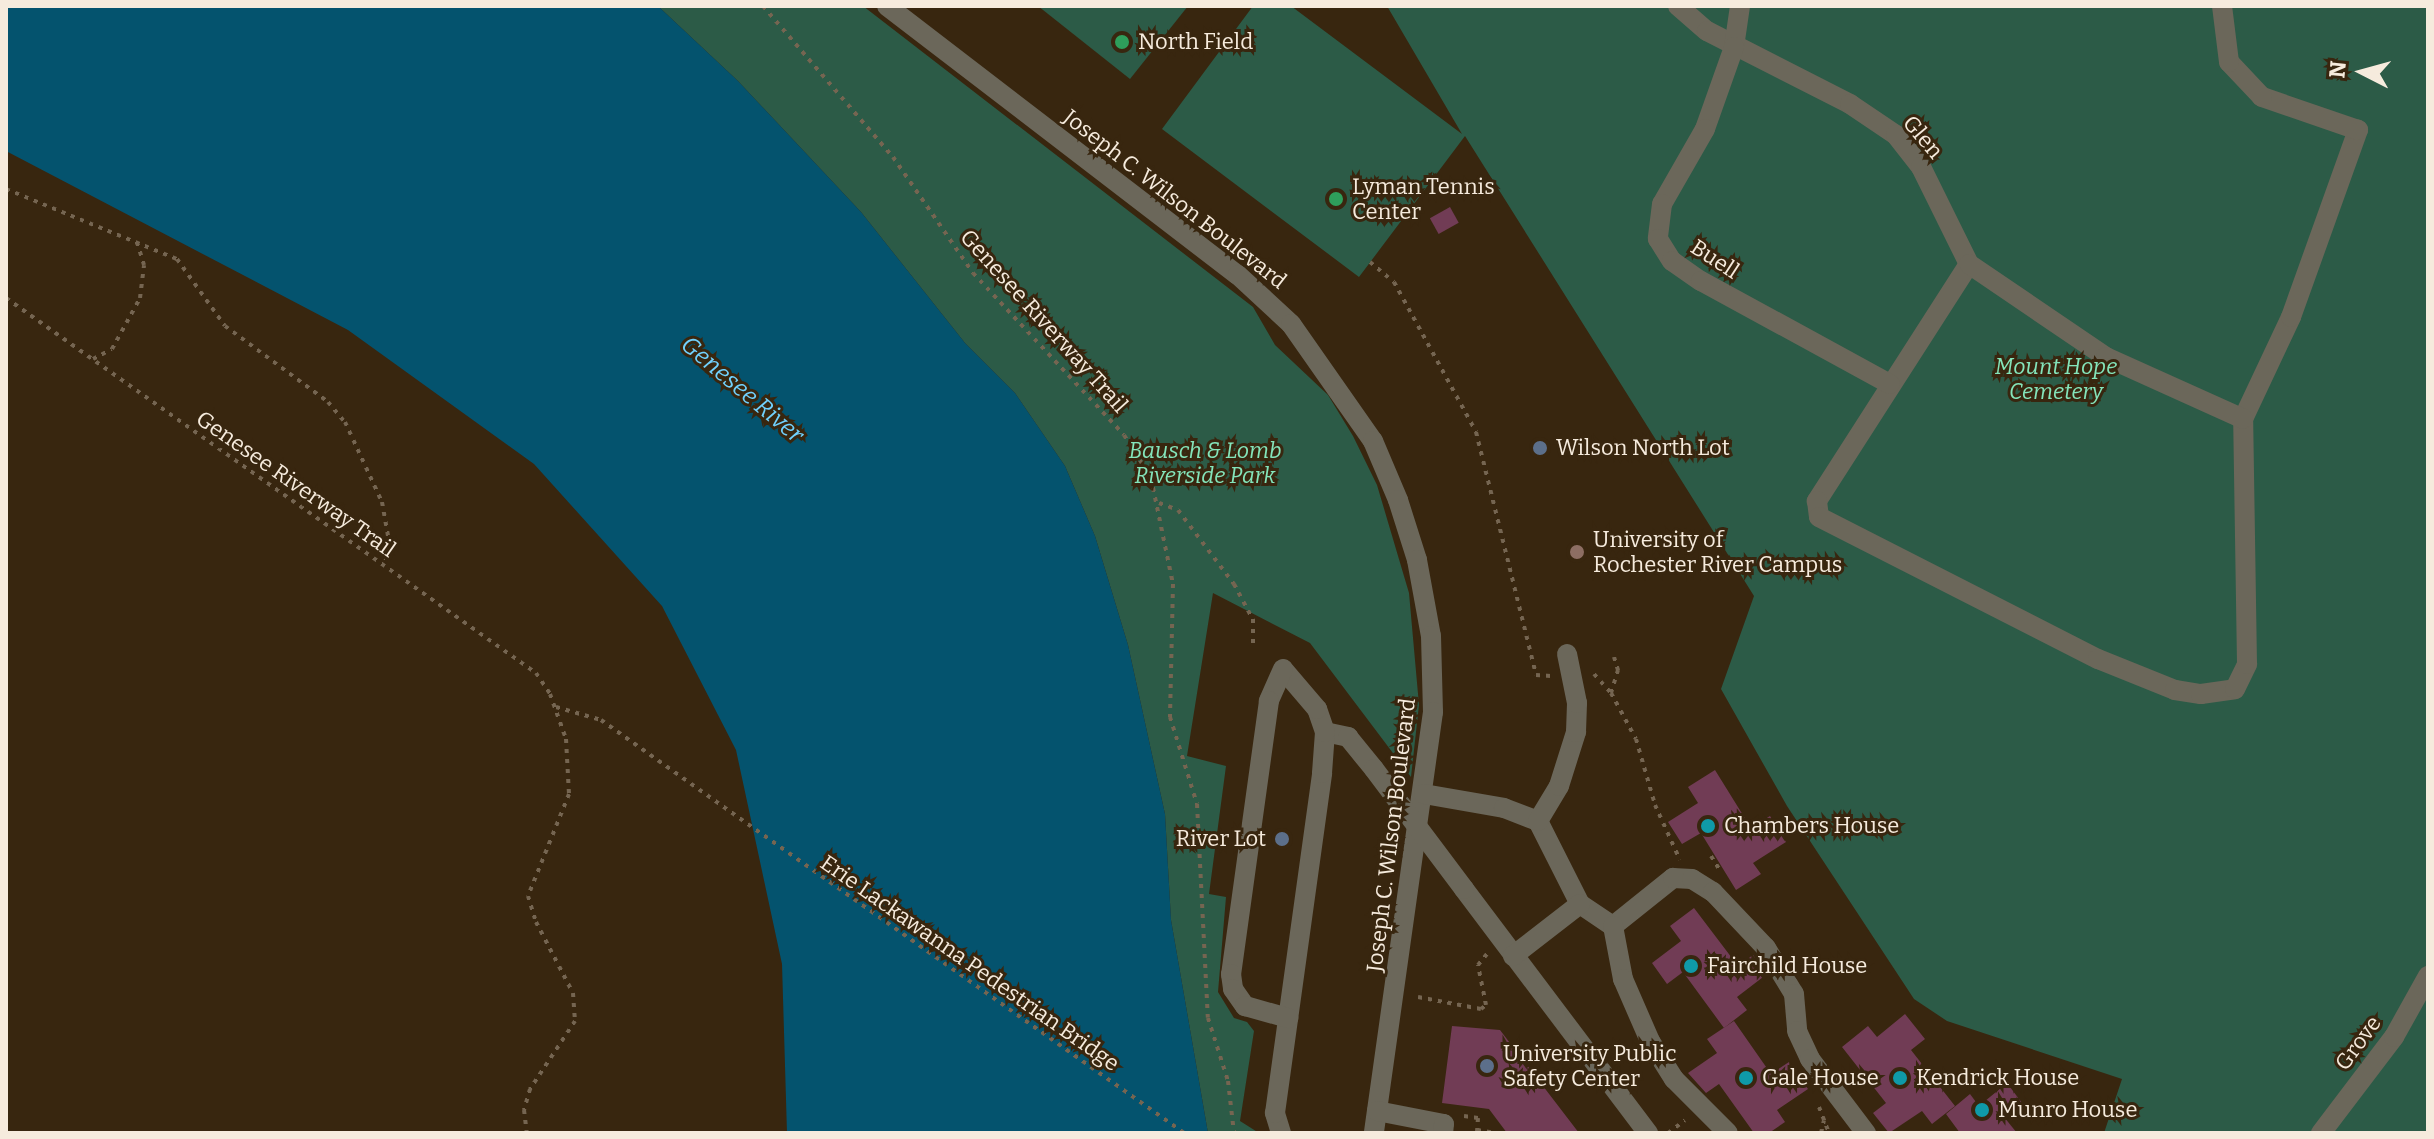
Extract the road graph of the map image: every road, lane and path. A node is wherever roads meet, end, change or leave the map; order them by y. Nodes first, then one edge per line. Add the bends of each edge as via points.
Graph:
1 (763, 6) edge
2 (887, 6) edge
3 (1678, 6) edge
4 (1740, 6) edge
5 (2222, 6) edge
6 (1734, 47) junction
7 (6, 189) edge
8 (136, 241) junction
9 (1370, 262) dead end
10 (1969, 264) junction
11 (6, 298) edge
12 (93, 359) junction
13 (1890, 384) junction
14 (2243, 419) junction
15 (1159, 503) junction
16 (384, 566) junction
17 (1253, 647) dead end
18 (1614, 657) dead end
19 (1569, 663) junction
20 (1611, 693) junction
21 (556, 707) junction
22 (1325, 732) junction
23 (1424, 794) junction
24 (1538, 821) junction
25 (1682, 878) junction
26 (1580, 904) junction
27 (1613, 926) junction
28 (1508, 949) junction
29 (2428, 976) edge
30 (1418, 997) dead end
31 (1288, 1018) junction
32 (1377, 1111) junction
33 (1459, 1116) dead end
34 (1824, 1120) dead end
35 (1681, 1123) dead end
36 (1477, 1131) edge
37 (527, 1133) edge
38 (1184, 1133) edge
39 (1234, 1133) edge
40 (1281, 1133) edge
41 (1374, 1133) edge
42 (1443, 1133) edge
43 (1496, 1133) edge
44 (1648, 1133) edge
45 (1668, 1133) edge
46 (1728, 1133) edge
47 (1821, 1133) edge
48 (1866, 1133) edge
49 (2321, 1133) edge

1 - 15 path, Genesee Riverway Trail via 893,157 973,273 1124,435 1146,468
2 - 23 street, Joseph C. Wilson Boulevard via 1238,275 1291,324 1334,379 1373,441 1417,560 1433,661
3 - 6 street, Glen
4 - 6 street, Buell
5 - 14 street via 2229,62 2262,97 2358,130 2291,317
6 - 10 street, Glen via 1850,104 1896,135 1921,167
6 - 13 street, Buell via 1705,129 1662,204 1658,239 1672,261 1701,281
7 - 8 path
8 - 12 path via 144,265 140,298 112,349
8 - 16 path via 177,259 225,326 328,402 345,422 382,502 390,547
9 - 19 path via 1394,282 1476,432 1536,675
10 - 13 street
10 - 14 street via 2106,357
11 - 12 path, Genesee Riverway Trail
12 - 16 path, Genesee Riverway Trail
13 - 14 street via 1817,501 1819,517 2098,659 2163,686 2201,694 2235,689 2247,664
15 - 17 path via 1178,510 1234,584 1253,619
15 - 39 path, Genesee Riverway Trail via 1173,584 1170,717 1195,792 1205,993 1228,1081
16 - 21 path, Genesee Riverway Trail via 536,673
18 - 20 path via 1618,670
19 - 20 path via 1590,666
19 - 24 street via 1578,713 1574,742 1553,799
20 - 25 path via 1636,739 1655,805 1678,848
21 - 37 path, Genesee Riverway Trail via 569,758 569,794 528,896 573,993 575,1021 530,1089 524,1110
21 - 38 path, Erie Lackawanna Pedestrian Bridge via 601,720
22 - 28 street, bridge via 1348,737
22 - 31 street
22 - 31 street via 1317,709 1283,669 1269,701 1231,974 1233,989 1245,1006
23 - 24 street via 1504,808
23 - 32 street, Joseph C. Wilson Boulevard
24 - 26 street
25 - 27 street via 1657,886
25 - 48 street via 1713,892 1760,939 1794,994 1797,1031 1810,1059
26 - 27 street
26 - 28 street
27 - 46 street via 1623,979 1650,1041 1674,1079
28 - 30 path via 1478,965 1486,1005 1481,1009
28 - 44 street
29 - 49 street, Grove via 2394,1037
31 - 40 street via 1275,1119
32 - 41 street, Joseph C. Wilson Boulevard
32 - 42 street via 1444,1124
33 - 36 path via 1478,1118
34 - 47 path
35 - 45 path
36 - 43 path

